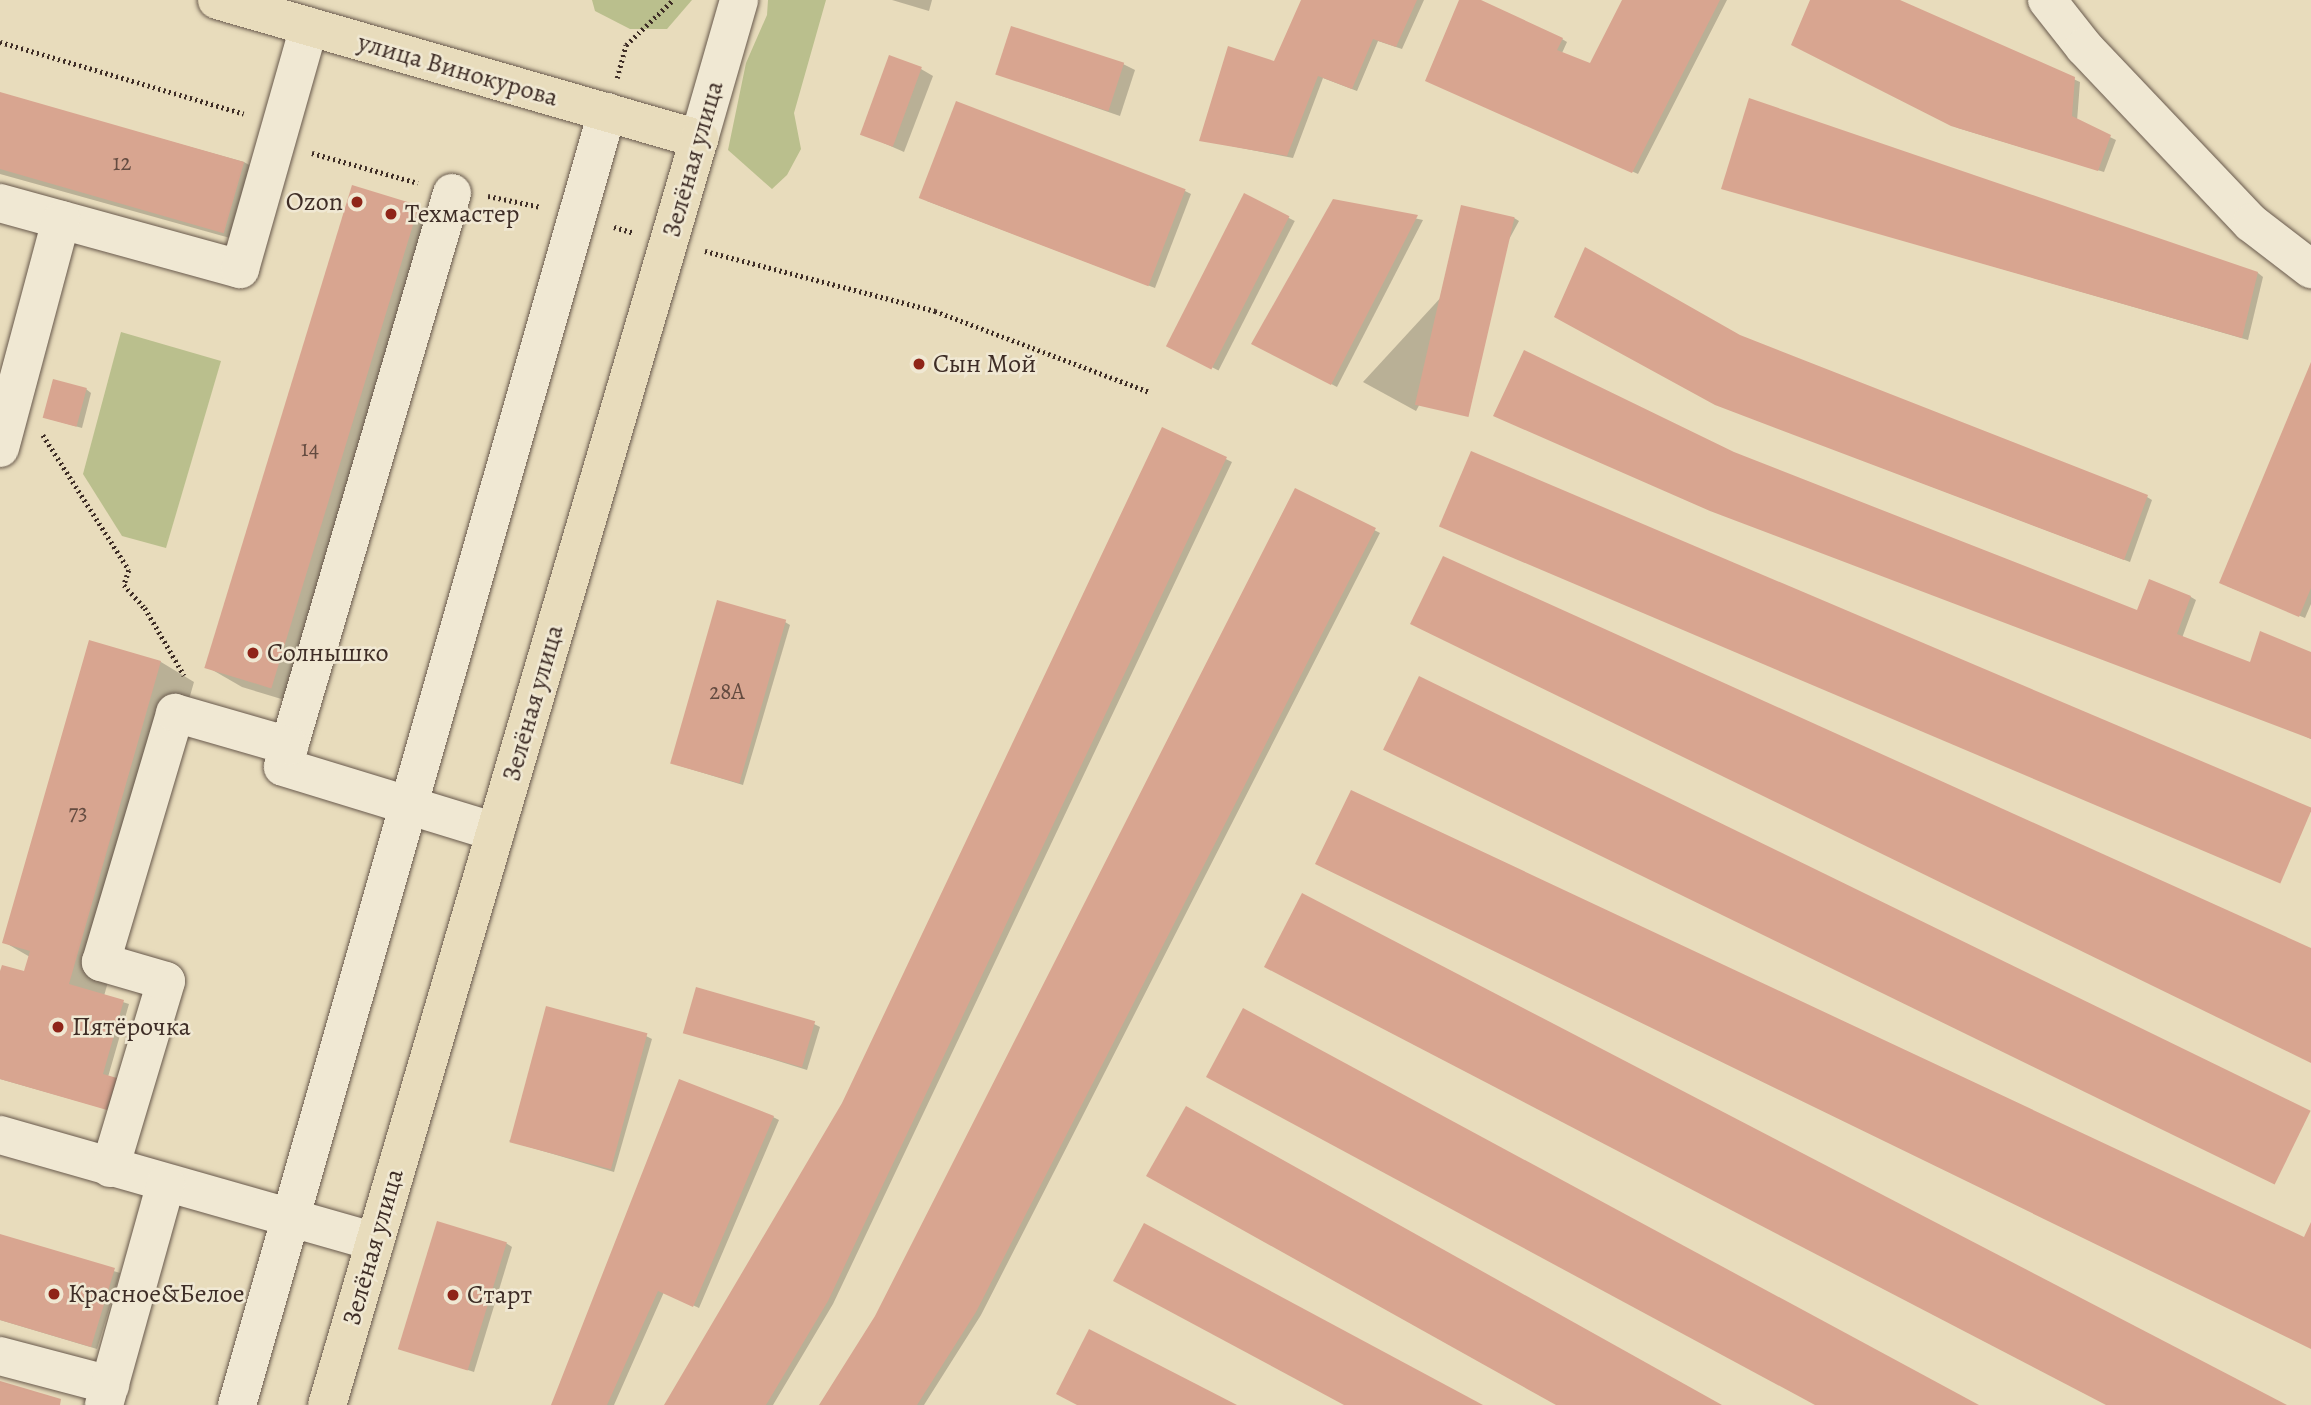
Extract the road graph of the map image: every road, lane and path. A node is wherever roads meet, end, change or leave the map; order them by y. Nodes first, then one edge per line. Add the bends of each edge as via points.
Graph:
1 (217, 0) edge
2 (673, 0) edge
3 (739, 0) edge
4 (2047, 0) edge
5 (309, 27) junction
6 (0, 42) edge
7 (607, 112) junction
8 (282, 125) junction
9 (699, 139) junction
10 (315, 154) dead end
11 (452, 193) joint
12 (0, 203) edge
13 (61, 220) junction
14 (669, 242) junction
15 (2311, 270) edge
16 (16, 324) edge
17 (1149, 392) dead end
18 (12, 400) junction
19 (0, 448) edge
20 (175, 713) junction
21 (289, 746) junction
22 (411, 806) junction
23 (495, 832) junction
24 (0, 1135) edge
25 (110, 1168) junction
26 (166, 1183) junction
27 (291, 1219) junction
28 (375, 1242) junction
29 (0, 1356) edge
30 (107, 1395) edge
31 (237, 1405) edge
32 (327, 1405) edge

1 - 5 main road, улица Винокурова
2 - 7 path via 626,45
3 - 9 street, Зелёная улица
4 - 15 street via 2084,47 2251,223
5 - 7 main road, улица Винокурова
5 - 8 street
6 - 8 path
7 - 9 main road, улица Винокурова
7 - 22 street
8 - 13 street via 240,269
9 - 14 main road, Зелёная улица
10 - 11 path
11 - 21 street
12 - 13 street
13 - 16 street
14 - 17 path via 935,311
14 - 23 main road, Зелёная улица
16 - 18 street
18 - 19 street
18 - 20 path via 32,418 129,570 124,585 145,608 185,676
20 - 21 street
20 - 25 street via 101,962 166,981
21 - 22 street via 283,767
22 - 23 street
22 - 27 street
23 - 28 main road, Зелёная улица
24 - 25 street
25 - 26 street
26 - 27 street
26 - 30 street
27 - 28 street
27 - 31 street
28 - 32 main road, Зелёная улица
29 - 30 street

